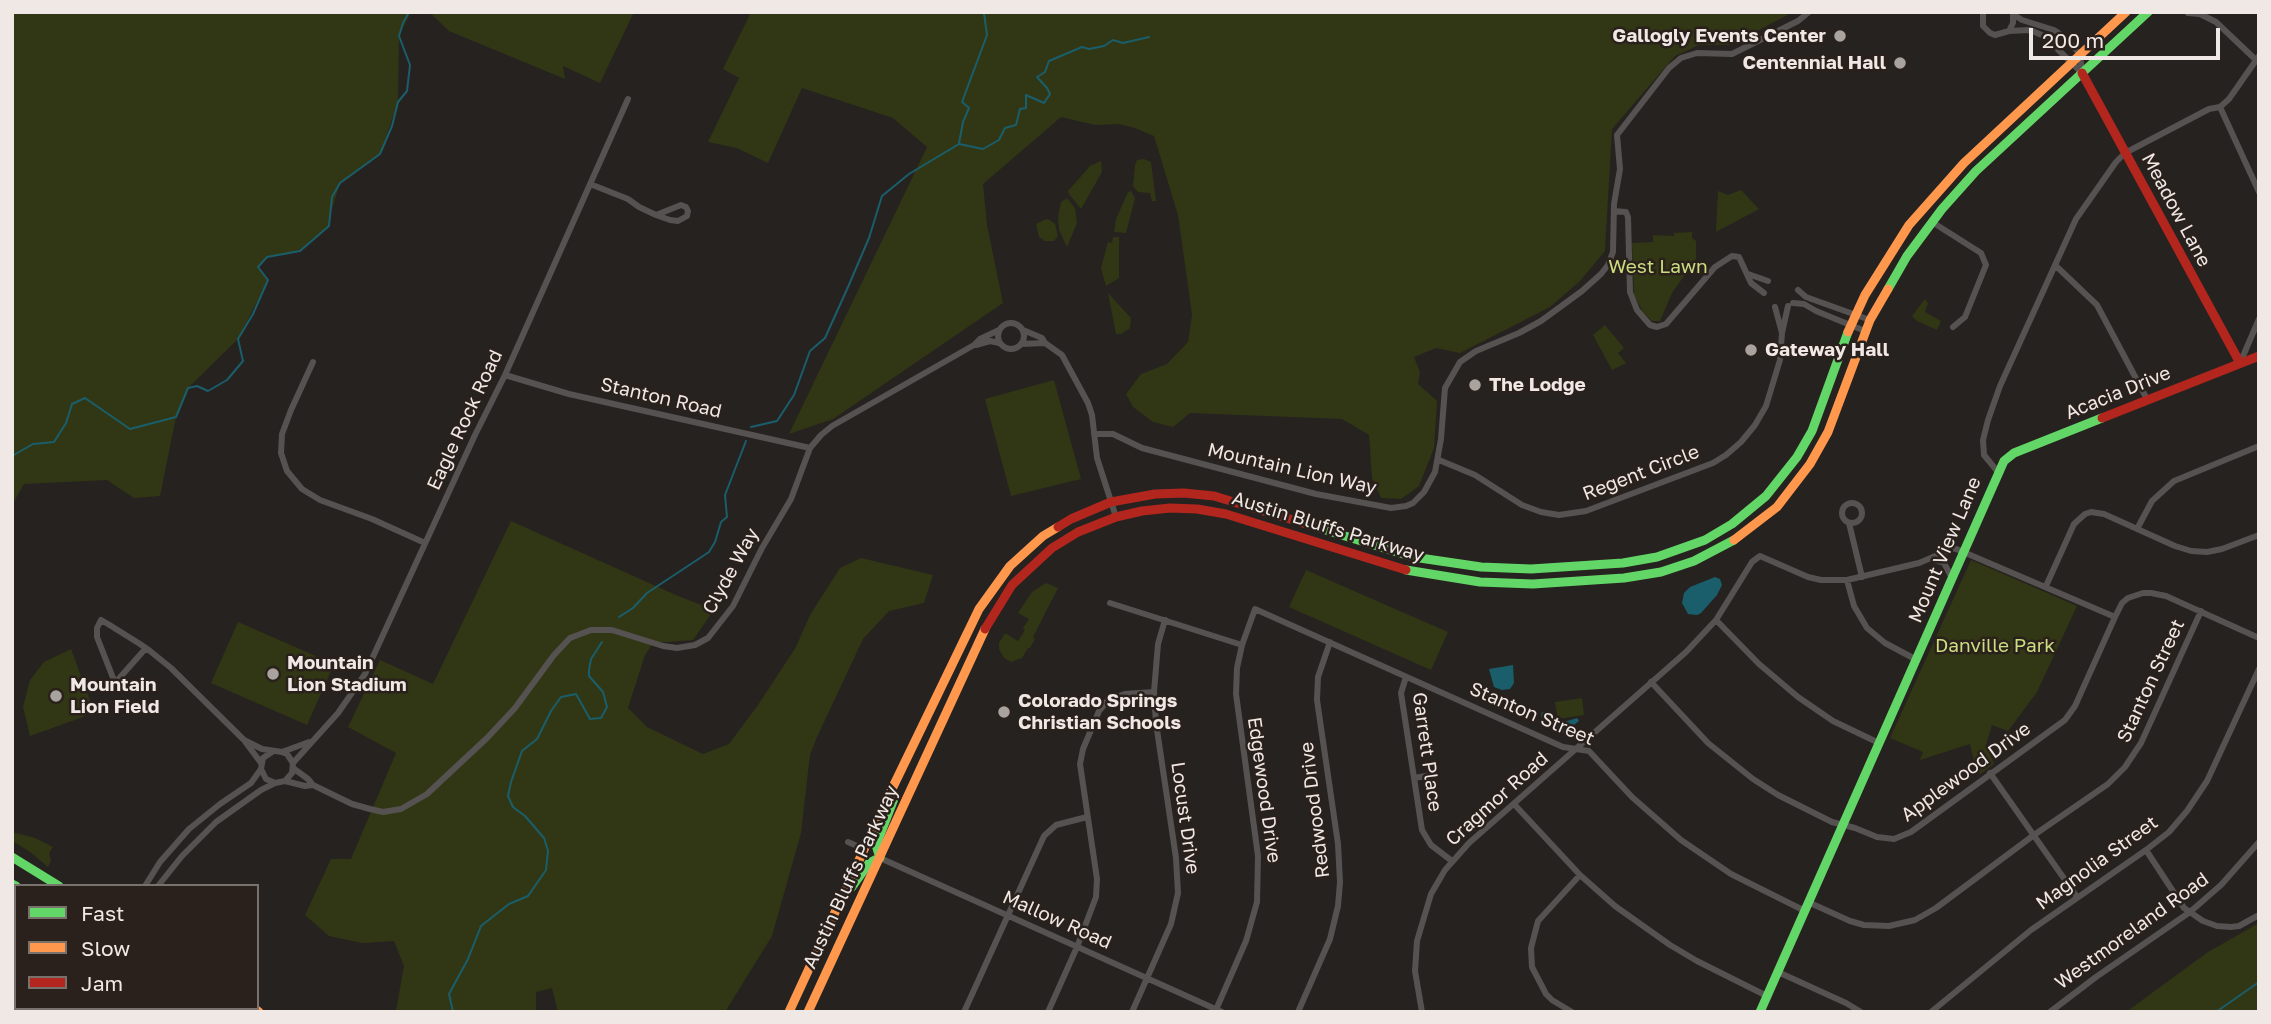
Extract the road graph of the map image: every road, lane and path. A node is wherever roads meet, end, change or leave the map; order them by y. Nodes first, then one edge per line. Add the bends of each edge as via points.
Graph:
1 (1809, 12) edge
2 (1983, 12) edge
3 (2126, 12) edge
4 (2148, 12) edge
5 (2013, 13) edge
6 (2188, 13) edge
7 (2009, 31) junction
8 (2080, 54) junction
9 (2257, 58) edge
10 (2071, 63) junction
11 (2082, 73) junction
12 (628, 99) dead end
13 (2220, 107) junction
14 (2126, 153) junction
15 (590, 184) junction
16 (2259, 192) edge
17 (1614, 211) junction
18 (656, 215) dead end
19 (1932, 222) junction
20 (2055, 265) junction
21 (1748, 274) junction
22 (1768, 281) dead end
23 (1798, 290) dead end
24 (1764, 293) dead end
25 (1775, 307) dead end
26 (1856, 314) junction
27 (2259, 319) edge
28 (1870, 320) junction
29 (1851, 325) junction
30 (1953, 327) dead end
31 (999, 330) junction
32 (1023, 330) junction
33 (1865, 331) junction
34 (1782, 333) junction
35 (999, 343) junction
36 (1045, 343) junction
37 (1021, 344) junction
38 (974, 345) junction
39 (2259, 356) edge
40 (313, 362) dead end
41 (2240, 363) junction
42 (505, 375) junction
43 (2148, 401) junction
44 (1094, 434) junction
45 (2259, 446) edge
46 (810, 448) junction
47 (1439, 460) junction
48 (1998, 472) junction
49 (1111, 502) junction
50 (1116, 517) junction
51 (1849, 523) dead end
52 (2137, 529) junction
53 (2259, 536) edge
54 (425, 543) junction
55 (1964, 551) junction
56 (1929, 559) junction
57 (1862, 577) junction
58 (1952, 579) junction
59 (1847, 580) junction
60 (2046, 586) junction
61 (1110, 603) dead end
62 (1255, 609) joint
63 (2201, 611) junction
64 (2115, 617) junction
65 (1165, 620) junction
66 (1716, 620) junction
67 (2259, 638) edge
68 (1330, 642) junction
69 (1242, 645) junction
70 (146, 648) junction
71 (1917, 660) junction
72 (2259, 669) edge
73 (1406, 677) junction
74 (1651, 682) junction
75 (1154, 692) junction
76 (244, 740) junction
77 (311, 742) junction
78 (1879, 743) junction
79 (1575, 749) junction
80 (272, 752) junction
81 (282, 752) junction
82 (904, 764) junction
83 (261, 766) junction
84 (293, 766) junction
85 (1990, 773) junction
86 (1432, 775) dead end
87 (1413, 778) junction
88 (285, 781) junction
89 (275, 783) junction
90 (313, 785) junction
91 (1514, 804) junction
92 (1087, 817) junction
93 (1843, 825) junction
94 (2034, 835) junction
95 (848, 842) dead end
96 (2259, 842) edge
97 (864, 849) junction
98 (2146, 850) junction
99 (12, 857) edge
100 (880, 858) junction
101 (1452, 861) junction
102 (1580, 875) junction
103 (56, 884) edge
104 (146, 884) edge
105 (160, 884) edge
106 (2077, 897) junction
107 (1807, 907) junction
108 (835, 912) junction
109 (2190, 912) junction
110 (1007, 915) junction
111 (2259, 915) edge
112 (1077, 947) junction
113 (1778, 972) junction
114 (1147, 978) junction
115 (1767, 996) junction
116 (1218, 1011) edge
117 (789, 1012) edge
118 (808, 1012) edge
119 (964, 1012) edge
120 (1048, 1012) edge
121 (1132, 1012) edge
122 (1298, 1012) edge
123 (1422, 1012) edge
124 (1572, 1012) edge
125 (1760, 1012) edge
126 (1861, 1012) edge
127 (1931, 1012) edge
128 (2050, 1012) edge

1 - 17 street, Mountain Lion Way via 1732,54 1697,53 1669,68 1617,135 1620,169
2 - 7 street, Meadow Lane via 1983,26 1990,33
3 - 8 main road, Austin Bluffs Parkway
4 - 11 main road, Austin Bluffs Parkway
5 - 7 street
5 - 8 street via 2054,30
6 - 9 street via 2216,23
7 - 10 street, Meadow Lane via 2030,30 2043,36
8 - 10 main road, Austin Bluffs Parkway
8 - 11 street, Meadow Lane
9 - 13 street, Mount View Lane
10 - 11 street, Meadow Lane
10 - 26 main road, Austin Bluffs Parkway via 1937,192 1892,250
11 - 14 main road, Meadow Lane
11 - 19 main road, Austin Bluffs Parkway via 1976,171
12 - 15 street, Eagle Rock Road
13 - 14 street, Mount View Lane
13 - 16 street
14 - 20 street, Mount View Lane via 2076,219
14 - 41 main road, Meadow Lane
15 - 18 street
15 - 42 street, Eagle Rock Road
17 - 21 street via 1628,215 1630,292 1636,310 1650,324 1665,324 1715,267 1732,256 1739,257
17 - 47 street, Mountain Lion Way via 1613,251 1601,274 1547,317 1467,356 1453,371 1444,397
19 - 28 main road, Austin Bluffs Parkway via 1901,264
19 - 30 street via 1981,253 1986,265 1965,317
20 - 43 street via 2097,306
20 - 48 street, Mount View Lane via 1988,420 1984,455
21 - 22 street
21 - 24 street via 1751,283
23 - 26 street via 1805,297
25 - 34 street, Regent Circle
26 - 28 street
26 - 29 main road, Austin Bluffs Parkway
27 - 41 street
28 - 33 main road, Austin Bluffs Parkway
29 - 33 street, Regent Circle
29 - 34 street, Regent Circle via 1804,304 1791,304
29 - 49 main road, Austin Bluffs Parkway via 1812,430 1777,484 1720,532 1657,557 1572,567 1481,567 1396,552 1214,496 1155,494
31 - 32 street via 1009,323
31 - 35 street
31 - 38 street, Clyde Way
32 - 36 street
32 - 37 street
33 - 50 main road, Austin Bluffs Parkway via 1828,432 1788,494 1729,544 1652,574 1554,583 1480,583 1393,567 1211,510 1170,508
34 - 47 street, Regent Circle via 1772,392 1755,425 1733,449 1713,463 1592,509 1559,515 1535,511 1475,475
35 - 37 street, Clyde Way via 1011,350
35 - 38 street, Clyde Way
36 - 37 street, Clyde Way
36 - 44 street via 1062,355 1071,369 1088,403
38 - 46 street, Clyde Way via 832,426
39 - 41 main road, Acacia Drive
40 - 54 street via 282,434 281,453 287,471 302,489 320,500
41 - 43 main road, Acacia Drive
42 - 46 street, Stanton Road via 569,394
42 - 54 street, Eagle Rock Road
43 - 48 main road, Acacia Drive via 2014,453
44 - 47 street, Mountain Lion Way via 1113,434 1142,448 1298,490 1391,508 1419,498
44 - 49 street
45 - 52 street via 2174,481 2152,501
46 - 90 street, Clyde Way via 786,508 733,606 708,638 677,648 612,630 591,630 570,638 504,721 427,794 407,807 370,810
48 - 55 main road, Mount View Lane
49 - 50 street
49 - 82 main road, Austin Bluffs Parkway via 1050,532 1001,576 979,608
50 - 100 main road, Austin Bluffs Parkway via 1052,548 1005,596 983,633
51 - 57 street
52 - 53 street via 2198,552
52 - 60 street via 2104,514 2085,514 2074,524
54 - 77 street, Eagle Rock Road via 358,687
55 - 56 street via 1954,548
55 - 58 main road, Mount View Lane
55 - 60 street
56 - 57 street
56 - 58 street via 1944,563
57 - 59 street
58 - 71 main road, Mount View Lane
59 - 66 street, Cragmor Road via 1808,577 1760,555
59 - 71 street via 1854,606 1867,628
60 - 64 street
61 - 65 street
62 - 68 street, Stanton Street
62 - 69 street, Edgewood Drive
63 - 64 street via 2166,596 2143,593 2122,603
63 - 67 street
63 - 94 street, Stanton Street via 2134,756 2108,784
64 - 85 street, Applewood Drive via 2071,714
65 - 69 street
65 - 75 street, Locust Drive via 1156,653
66 - 74 street, Cragmor Road
66 - 78 street via 1798,698
68 - 73 street, Stanton Street
68 - 122 street, Redwood Drive via 1318,677 1317,700 1340,883 1330,939
69 - 116 street, Edgewood Drive via 1236,694 1258,856 1257,902
70 - 70 street via 115,683 97,638 101,620
70 - 76 street
71 - 78 main road, Mount View Lane
72 - 98 street, Magnolia Street via 2197,798 2169,832
73 - 79 street, Stanton Street
73 - 87 street, Garrett Place via 1401,694
74 - 79 street, Cragmor Road
74 - 93 street, Applewood Drive via 1708,743 1753,779
75 - 92 street via 1116,695 1099,711 1080,757
75 - 114 street, Locust Drive via 1178,893 1171,924
76 - 80 street
76 - 83 street
77 - 81 street, Eagle Rock Road
77 - 84 street, Eagle Rock Road
78 - 93 main road, Mount View Lane
79 - 91 street, Cragmor Road
79 - 107 street, Stanton Street via 1589,751 1651,815 1698,852 1755,887
80 - 81 street, Eagle Rock Road
80 - 83 street
81 - 84 street
82 - 97 main road, Austin Bluffs Parkway
82 - 100 main road via 876,845
83 - 89 street via 266,779
83 - 104 street via 251,783 187,831
84 - 88 street, Eagle Rock Road
84 - 90 street
85 - 93 street, Applewood Drive via 1902,837 1885,839
85 - 94 street
86 - 87 street
87 - 101 street, Garrett Place via 1425,838
88 - 89 street
88 - 90 street
89 - 105 street via 204,832
91 - 101 street, Cragmor Road
91 - 102 street
92 - 110 street via 1049,829
92 - 112 street via 1097,888
93 - 107 main road, Mount View Lane
94 - 106 street
94 - 107 street, Stanton Street via 1914,920 1864,925
95 - 97 street
96 - 109 street, Westmoreland Road via 2228,879
97 - 108 main road, Austin Bluffs Parkway
98 - 106 street, Magnolia Street
98 - 109 street
99 - 103 main road
100 - 108 main road via 866,867
100 - 110 street, Mallow Road
100 - 118 main road, Austin Bluffs Parkway
101 - 123 street, Cragmor Road via 1431,894 1417,941 1415,971
102 - 115 street via 1670,945
102 - 124 street via 1538,921 1531,948 1532,967 1541,986 1552,1000
106 - 127 street, Magnolia Street
107 - 113 main road, Mount View Lane
108 - 117 main road, Austin Bluffs Parkway
109 - 111 street via 2224,927 2239,926
109 - 128 street, Westmoreland Road
110 - 112 street, Mallow Road
110 - 119 street
112 - 114 street, Mallow Road
112 - 120 street
113 - 115 main road, Mount View Lane
113 - 126 street
114 - 116 street, Mallow Road
114 - 121 street, Locust Drive
115 - 125 main road, Mount View Lane

